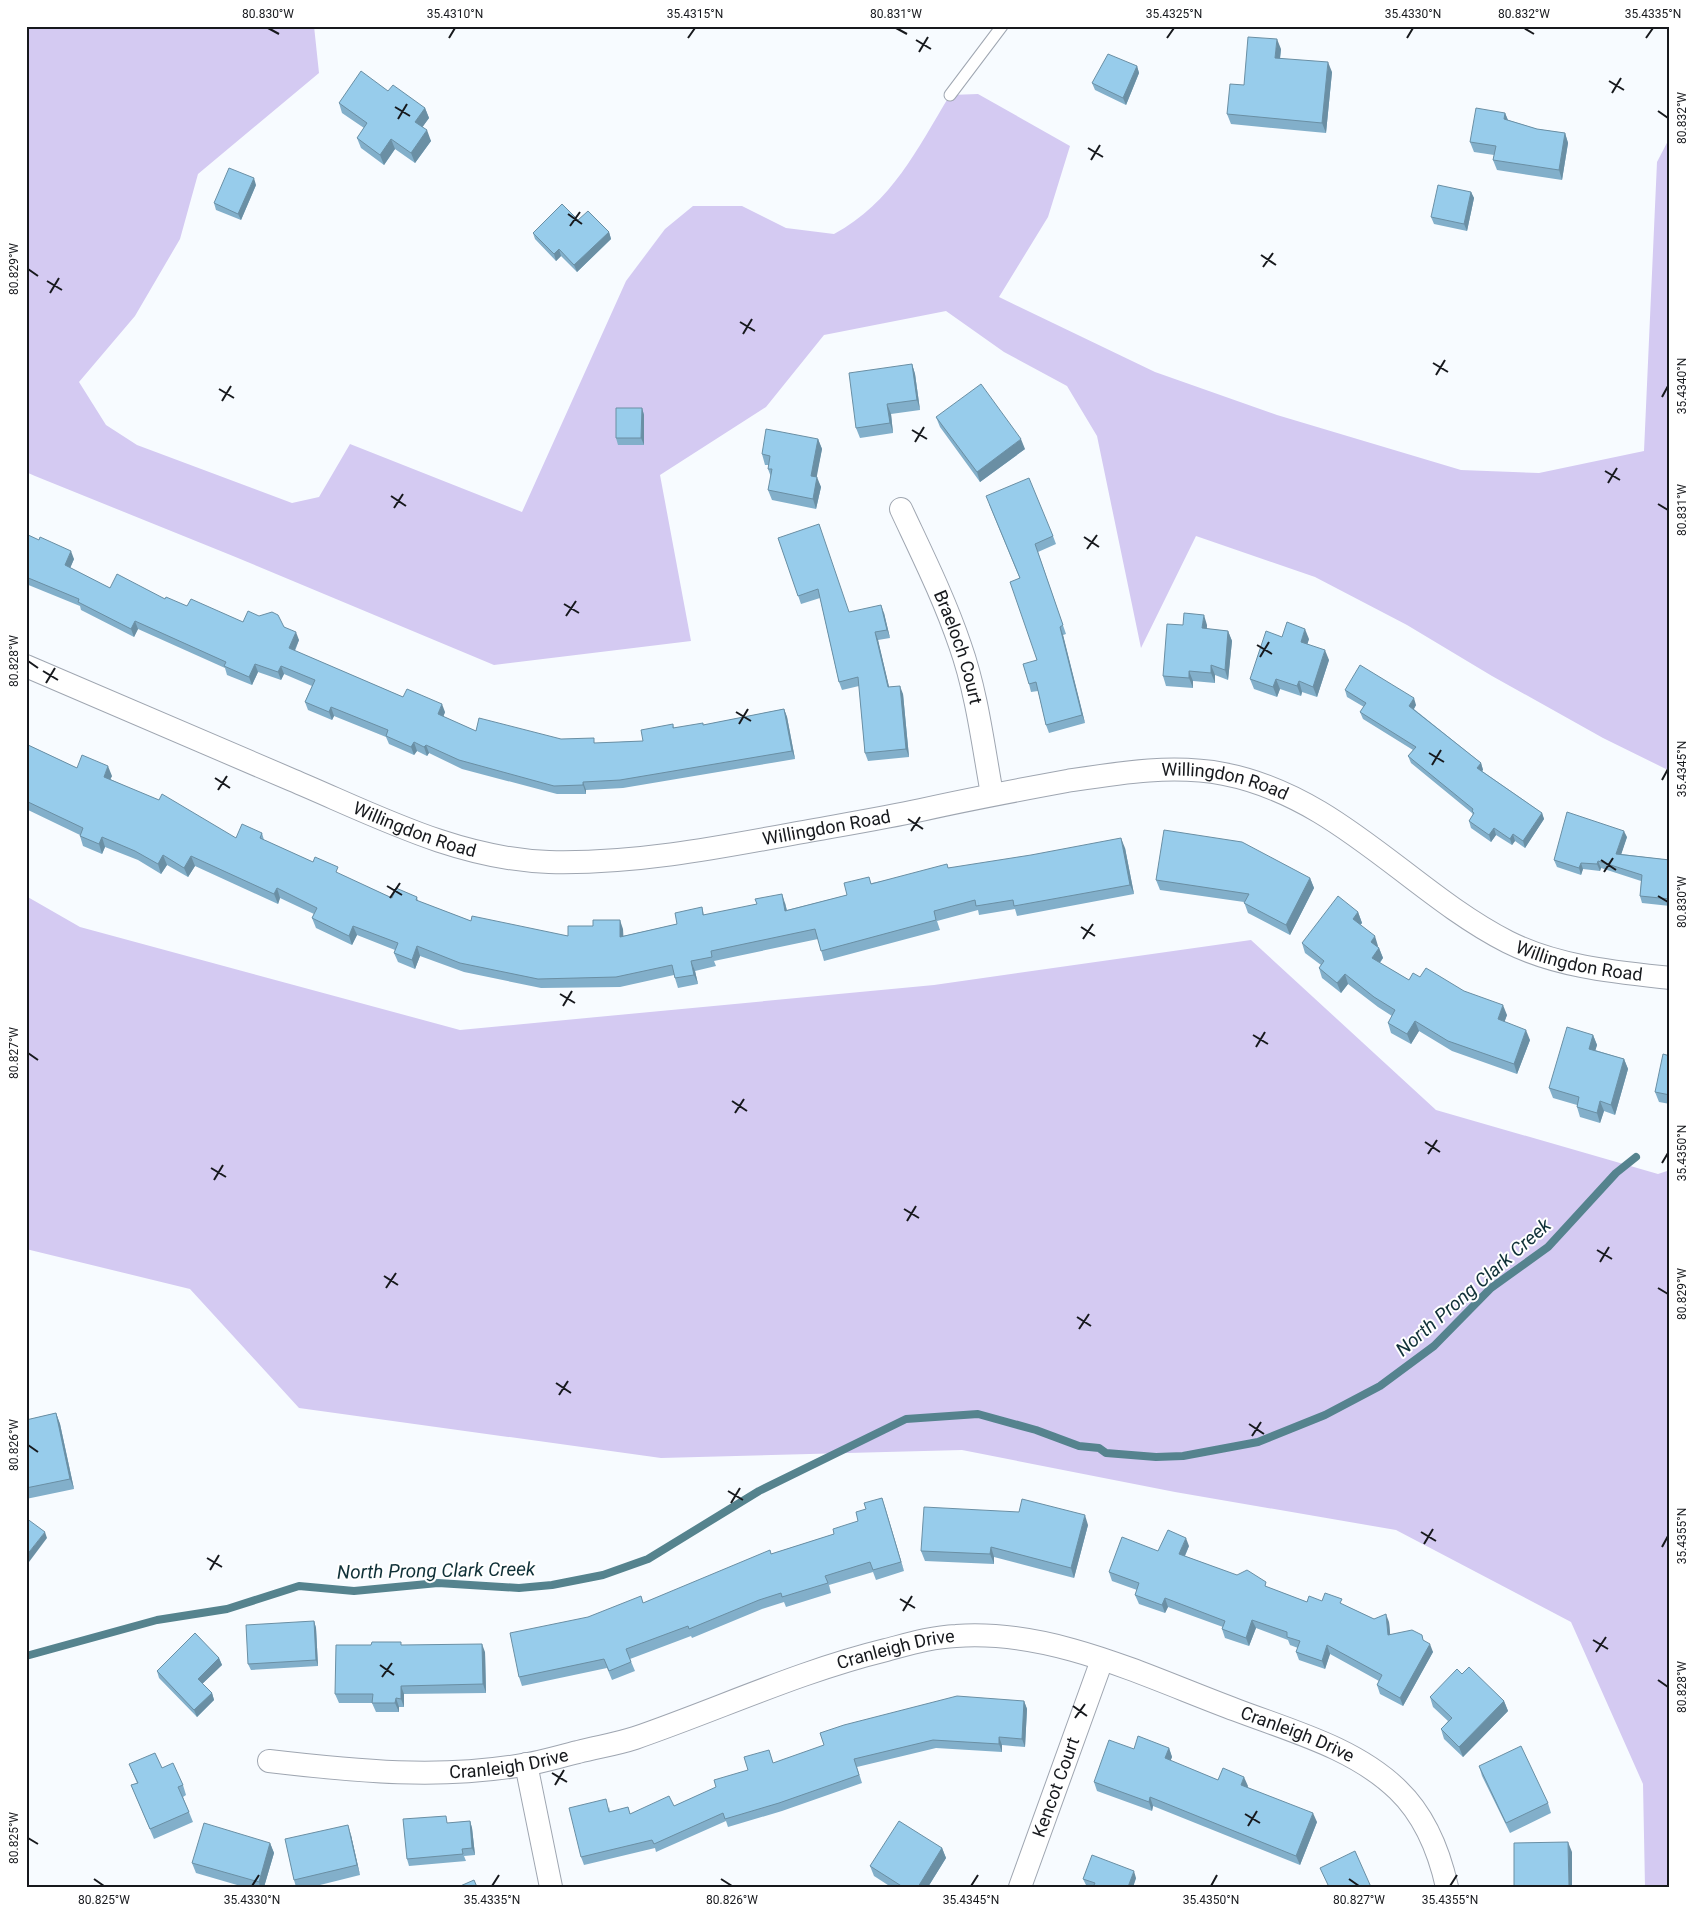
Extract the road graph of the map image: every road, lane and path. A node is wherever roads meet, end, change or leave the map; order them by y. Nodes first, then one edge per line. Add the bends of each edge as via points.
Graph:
1 (1002, 26) edge
2 (950, 95) dead end
3 (901, 509) dead end
4 (26, 666) edge
5 (992, 794) junction
6 (1670, 978) edge
7 (1102, 1660) junction
8 (269, 1761) dead end
9 (526, 1764) junction
10 (551, 1887) edge
11 (1020, 1887) edge
12 (1447, 1887) edge

1 - 2 lane
3 - 5 street, Braeloch Court via 946,605 961,646
4 - 5 street, Willingdon Road via 412,831 490,856 548,862 640,859 732,846
5 - 6 street, Willingdon Road via 1131,771 1181,770 1224,774 1306,803 1344,826 1478,926 1530,953 1597,970
7 - 9 street, Cranleigh Drive via 1048,1644 988,1634 922,1641 842,1661 631,1739
7 - 11 street, Kencot Court
7 - 12 street, Cranleigh Drive via 1308,1738 1355,1758 1376,1771 1415,1809 1442,1860
8 - 9 street, Cranleigh Drive via 363,1771 454,1772
9 - 10 street

